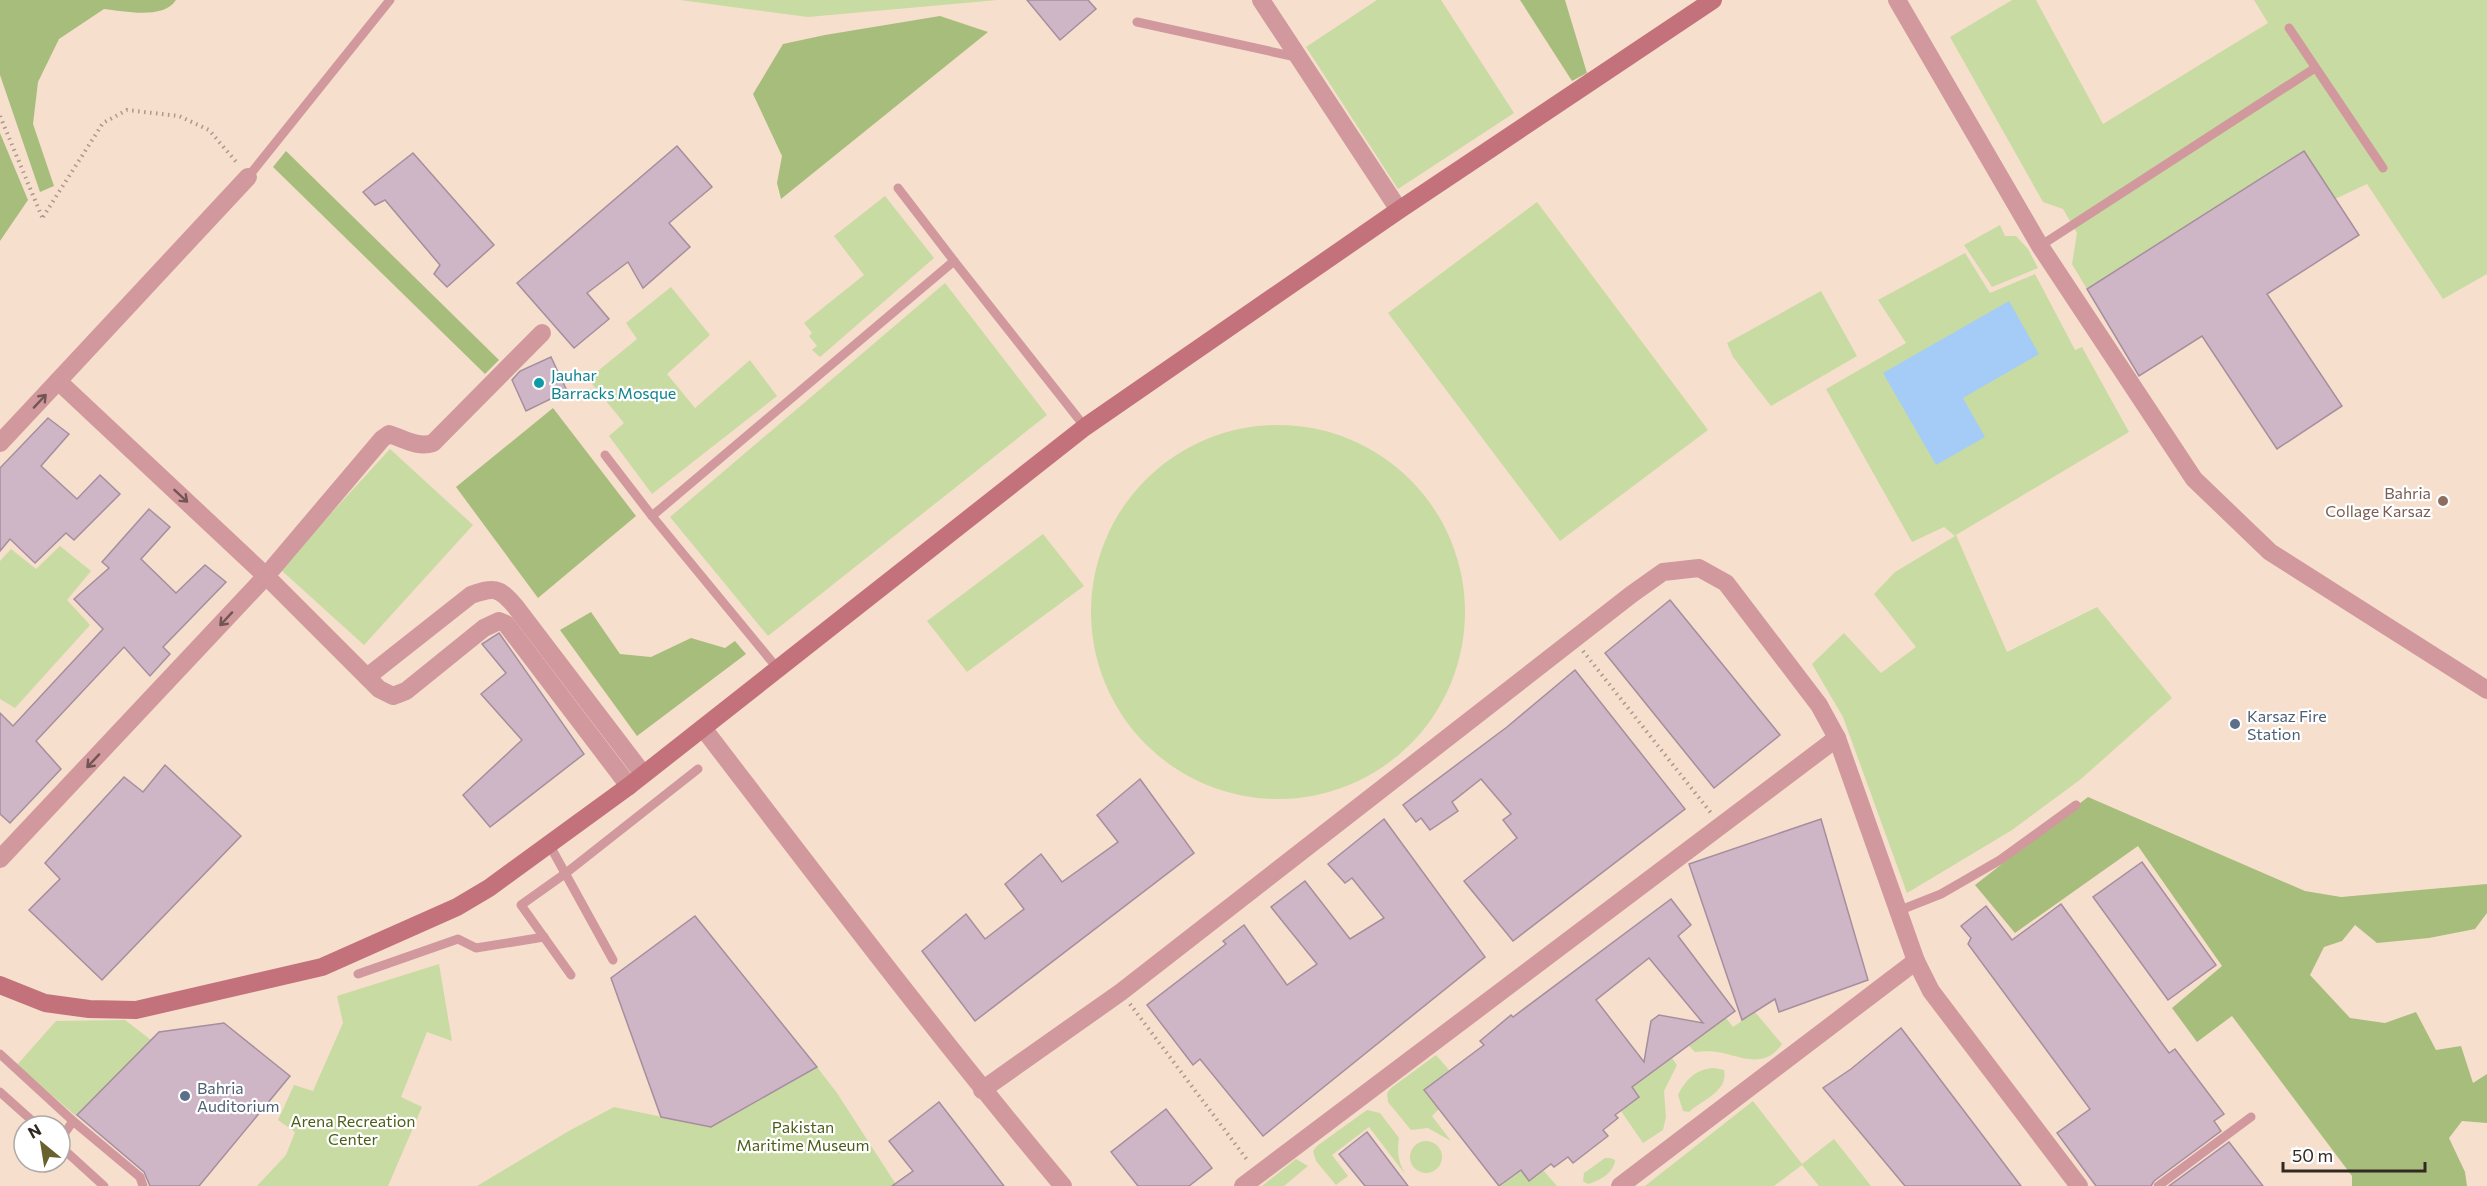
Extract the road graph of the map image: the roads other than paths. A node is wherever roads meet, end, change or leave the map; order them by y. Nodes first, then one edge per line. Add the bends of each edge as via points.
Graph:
1 (390, 0) edge
2 (1261, 0) edge
3 (1713, 0) edge
4 (1897, 0) edge
5 (1137, 22) dead end
6 (2289, 28) dead end
7 (1299, 57) junction
8 (2316, 68) junction
9 (2383, 168) dead end
10 (248, 177) joint
11 (898, 188) dead end
12 (1399, 210) junction
13 (2040, 246) junction
14 (954, 261) junction
15 (542, 333) dead end
16 (58, 381) junction
17 (1085, 426) junction
18 (0, 443) edge
19 (605, 455) dead end
20 (652, 516) junction
21 (266, 576) junction
22 (778, 669) junction
23 (367, 677) junction
24 (2487, 690) edge
25 (703, 728) junction
26 (1837, 738) junction
27 (698, 769) dead end
28 (636, 780) junction
29 (2076, 805) dead end
30 (549, 844) junction
31 (0, 859) edge
32 (566, 873) junction
33 (1898, 911) junction
34 (544, 937) junction
35 (613, 960) dead end
36 (1916, 961) junction
37 (358, 974) dead end
38 (571, 975) dead end
39 (0, 985) edge
40 (0, 1054) edge
41 (982, 1090) junction
42 (0, 1092) edge
43 (25, 1114) edge
44 (2251, 1117) dead end
45 (73, 1121) joint
46 (72, 1157) edge
47 (104, 1186) edge
48 (143, 1186) edge
49 (1064, 1186) edge
50 (1243, 1186) edge
51 (1620, 1186) edge
52 (2079, 1186) edge
53 (2158, 1186) edge

1 - 10 lane
2 - 7 street
3 - 12 street
4 - 13 street
5 - 7 lane
6 - 8 lane
7 - 12 street
8 - 9 lane
8 - 13 lane
10 - 16 street
11 - 14 lane
12 - 17 street
13 - 24 street via 2194,479 2270,552
14 - 17 lane
14 - 20 lane
15 - 21 street via 433,443 415,444 389,435 382,439
18 -> 16 street
16 -> 21 street
17 - 22 street
19 - 20 lane
20 - 22 lane
21 - 23 street
21 -> 31 street
22 - 25 street
23 - 28 street via 393,696 406,691 484,628 499,621
23 - 28 street via 471,595 496,589 506,595
25 - 28 street
25 - 41 street
26 - 33 street
26 - 41 street via 1820,705 1726,583 1699,568 1663,572 1120,992
26 - 50 street
27 - 32 lane
28 - 30 street
29 - 33 lane via 2000,860 1941,894
30 - 32 lane
30 - 39 street via 457,907 322,967 136,1010 45,1003
32 - 34 lane via 521,905
32 - 35 lane
33 - 36 street
34 - 37 lane via 476,948 458,939
34 - 38 lane
36 - 51 street
36 - 52 street via 1930,991
40 - 45 lane
41 - 49 street
42 - 43 lane
44 - 53 lane
45 - 48 lane via 140,1177
46 - 47 lane

